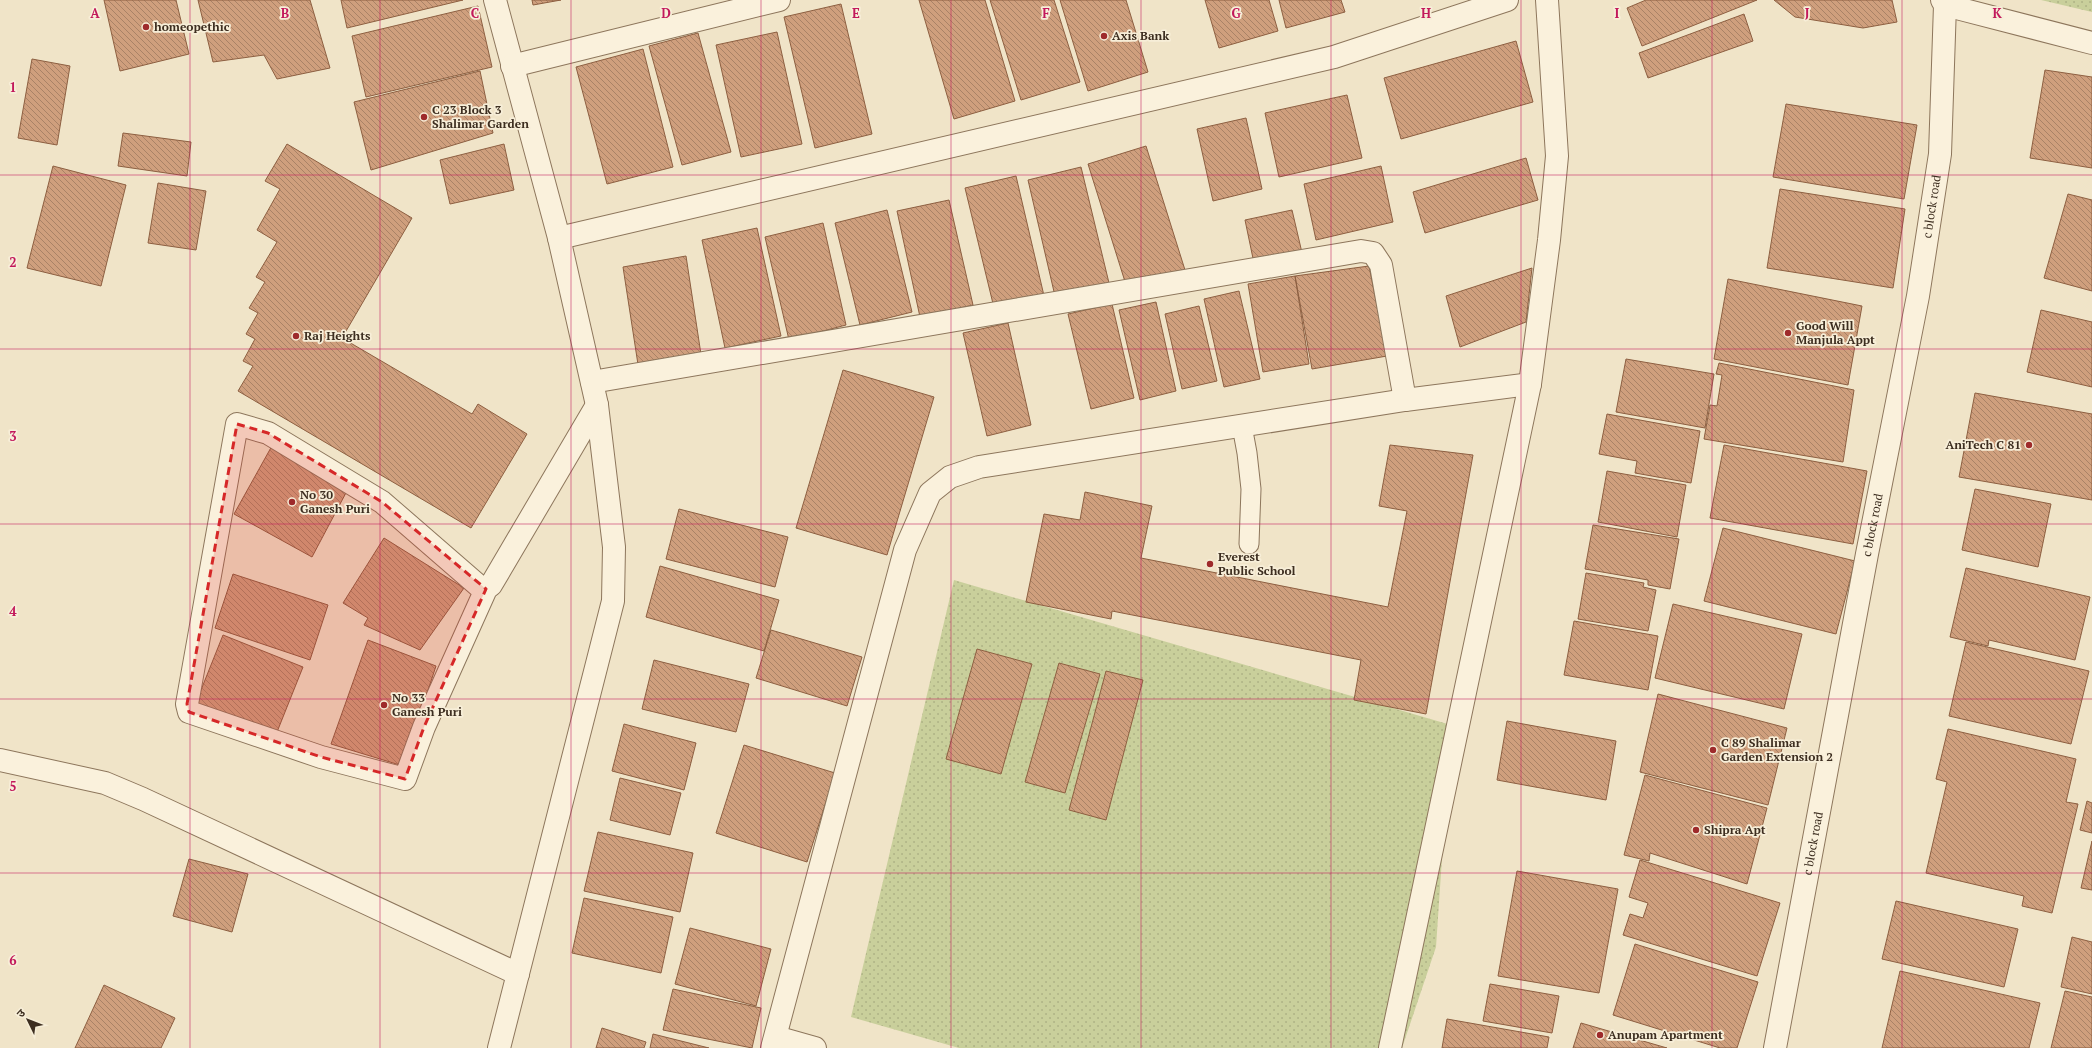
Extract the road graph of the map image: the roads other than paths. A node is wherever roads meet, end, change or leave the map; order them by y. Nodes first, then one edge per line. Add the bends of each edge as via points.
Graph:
1 (494, 0) edge
2 (779, 0) edge
3 (1507, 0) edge
4 (1547, 0) edge
5 (1944, 3) edge
6 (2092, 43) edge
7 (512, 66) junction
8 (559, 238) junction
9 (592, 382) junction
10 (1530, 384) junction
11 (1405, 400) junction
12 (597, 405) junction
13 (1242, 426) junction
14 (1249, 544) dead end
15 (486, 589) junction
16 (0, 760) edge
17 (518, 974) junction
18 (774, 1042) edge
19 (499, 1048) edge
20 (815, 1048) edge
21 (1390, 1048) edge
22 (1775, 1048) edge

1 - 7 street
2 - 7 street
3 - 8 street via 1334,57
4 - 10 street via 1557,156
5 - 6 street
5 - 22 street, c block road via 1940,154 1919,288 1865,562
7 - 8 street
8 - 9 street
9 - 11 street via 1361,250 1373,253 1381,265
9 - 12 street
10 - 11 street
10 - 21 street
11 - 13 street
12 - 15 street via 491,585
12 - 17 street via 614,547 613,601
13 - 14 lane via 1251,489
13 - 18 street via 979,467 950,477 930,493 905,550
15 - 15 street via 480,587 382,502 268,433 237,424 187,704 189,712 321,757 405,779 424,727
16 - 17 street via 106,783
17 - 19 street
18 - 20 street

